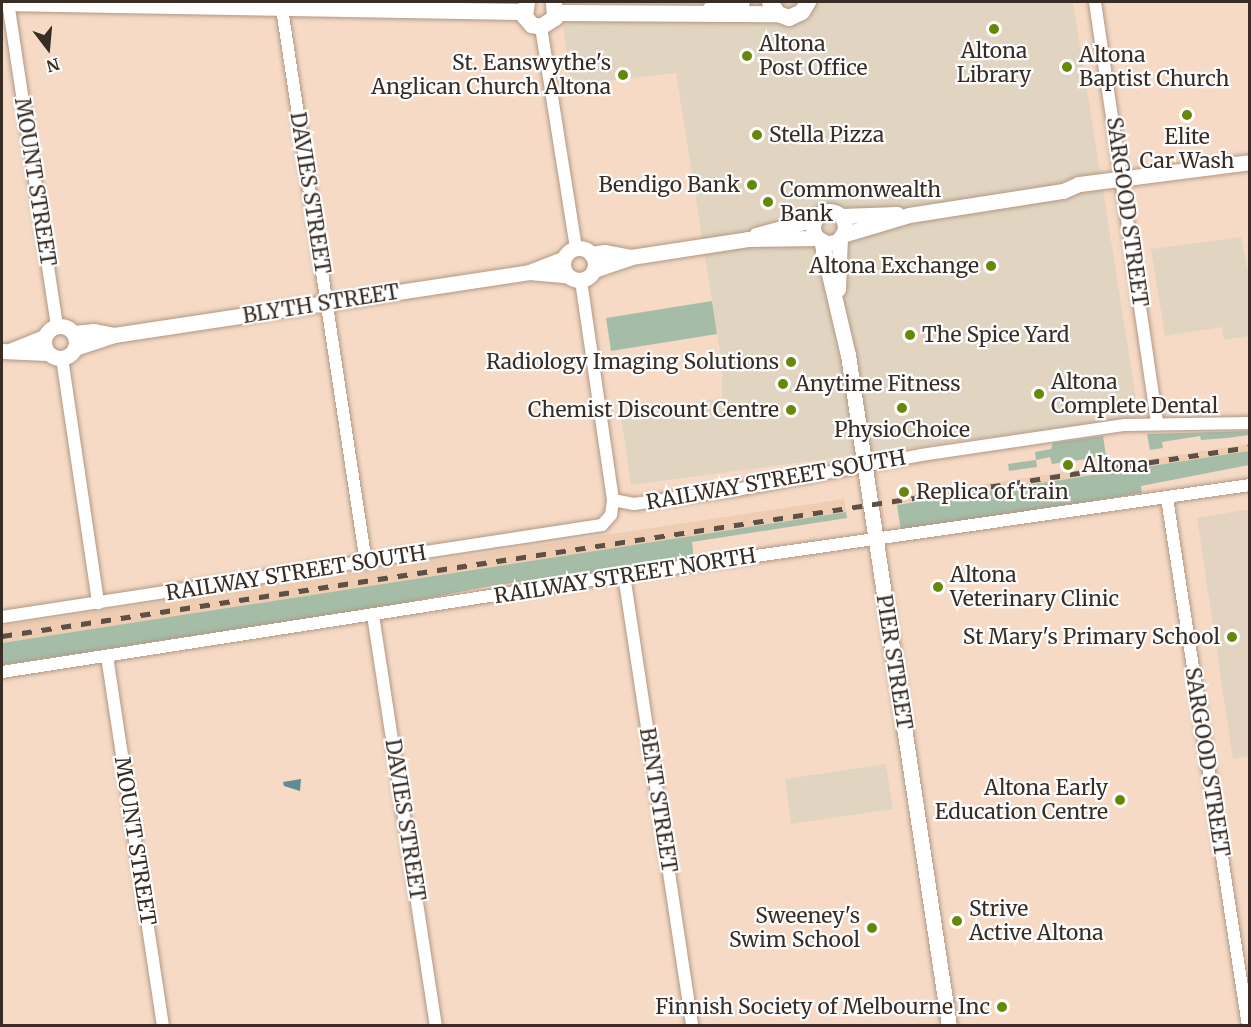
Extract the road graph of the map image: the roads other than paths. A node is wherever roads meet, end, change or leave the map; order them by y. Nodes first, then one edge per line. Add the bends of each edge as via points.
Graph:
1 (742, 2) edge
2 (1095, 2) edge
3 (6, 3) edge
4 (808, 3) edge
5 (282, 5) edge
6 (525, 7) edge
7 (555, 7) edge
8 (774, 8) edge
9 (689, 14) junction
10 (542, 27) junction
11 (1250, 162) edge
12 (1122, 182) junction
13 (909, 215) junction
14 (841, 216) junction
15 (815, 219) junction
16 (841, 236) junction
17 (748, 239) junction
18 (819, 239) junction
19 (576, 248) junction
20 (591, 254) junction
21 (631, 257) junction
22 (563, 259) junction
23 (594, 270) junction
24 (529, 272) junction
25 (566, 275) junction
26 (581, 280) junction
27 (838, 298) junction
28 (327, 303) junction
29 (57, 326) junction
30 (45, 337) junction
31 (75, 341) junction
32 (7, 351) edge
33 (47, 352) junction
34 (63, 358) junction
35 (1157, 422) junction
36 (1250, 423) edge
37 (865, 467) junction
38 (1250, 485) edge
39 (1167, 498) junction
40 (613, 500) junction
41 (876, 541) junction
42 (366, 563) junction
43 (624, 575) junction
44 (98, 603) junction
45 (373, 615) junction
46 (2, 617) edge
47 (107, 656) junction
48 (2, 672) edge
49 (163, 1026) edge
50 (436, 1026) edge
51 (692, 1026) edge
52 (949, 1026) edge
53 (1248, 1026) edge

1 - 9 main road
2 - 12 street, SARGOOD STREET
3 - 5 main road
3 - 29 street, MOUNT STREET
4 - 8 main road via 794,17
5 - 6 main road
5 - 28 street, DAVIES STREET
6 - 10 main road via 528,22
7 - 9 main road
7 - 10 main road via 552,23
8 - 9 main road
10 - 19 street
11 - 12 street
12 - 13 street via 1095,192 1063,191
12 - 35 street, SARGOOD STREET
13 - 14 street
13 - 16 street
14 - 15 street via 825,211
14 - 16 street
15 - 17 street
15 - 18 street via 813,229
16 - 18 street via 829,242
16 - 27 street, PIER STREET
17 - 18 street
17 - 21 street
18 - 27 street, PIER STREET
19 - 20 street
19 - 22 street
20 - 21 street via 605,252
20 - 23 street
21 - 23 street
22 - 24 street, BLYTH STREET
22 - 25 street
23 - 26 street
24 - 25 street, BLYTH STREET
24 - 28 street, BLYTH STREET
25 - 26 street
26 - 40 street
27 - 37 street, PIER STREET
28 - 31 street, BLYTH STREET
28 - 42 street, DAVIES STREET
29 - 30 street
29 - 31 street
30 - 32 street
30 - 33 street
31 - 34 street
32 - 33 street
33 - 34 street
34 - 44 street
35 - 36 street, RAILWAY STREET SOUTH
35 - 37 street, RAILWAY STREET SOUTH
37 - 40 street, RAILWAY STREET SOUTH via 634,504
37 - 41 street, PIER STREET
38 - 39 street, RAILWAY STREET NORTH
39 - 41 street, RAILWAY STREET NORTH
39 - 53 street, SARGOOD STREET
40 - 42 street, RAILWAY STREET SOUTH via 611,515 602,525
41 - 43 street, RAILWAY STREET NORTH
41 - 52 street, PIER STREET
42 - 44 street, RAILWAY STREET SOUTH
43 - 45 street, RAILWAY STREET NORTH
43 - 51 street, BENT STREET
44 - 46 street, RAILWAY STREET SOUTH
45 - 47 street, RAILWAY STREET NORTH
45 - 50 street, DAVIES STREET
47 - 48 street, RAILWAY STREET NORTH
47 - 49 street, MOUNT STREET

